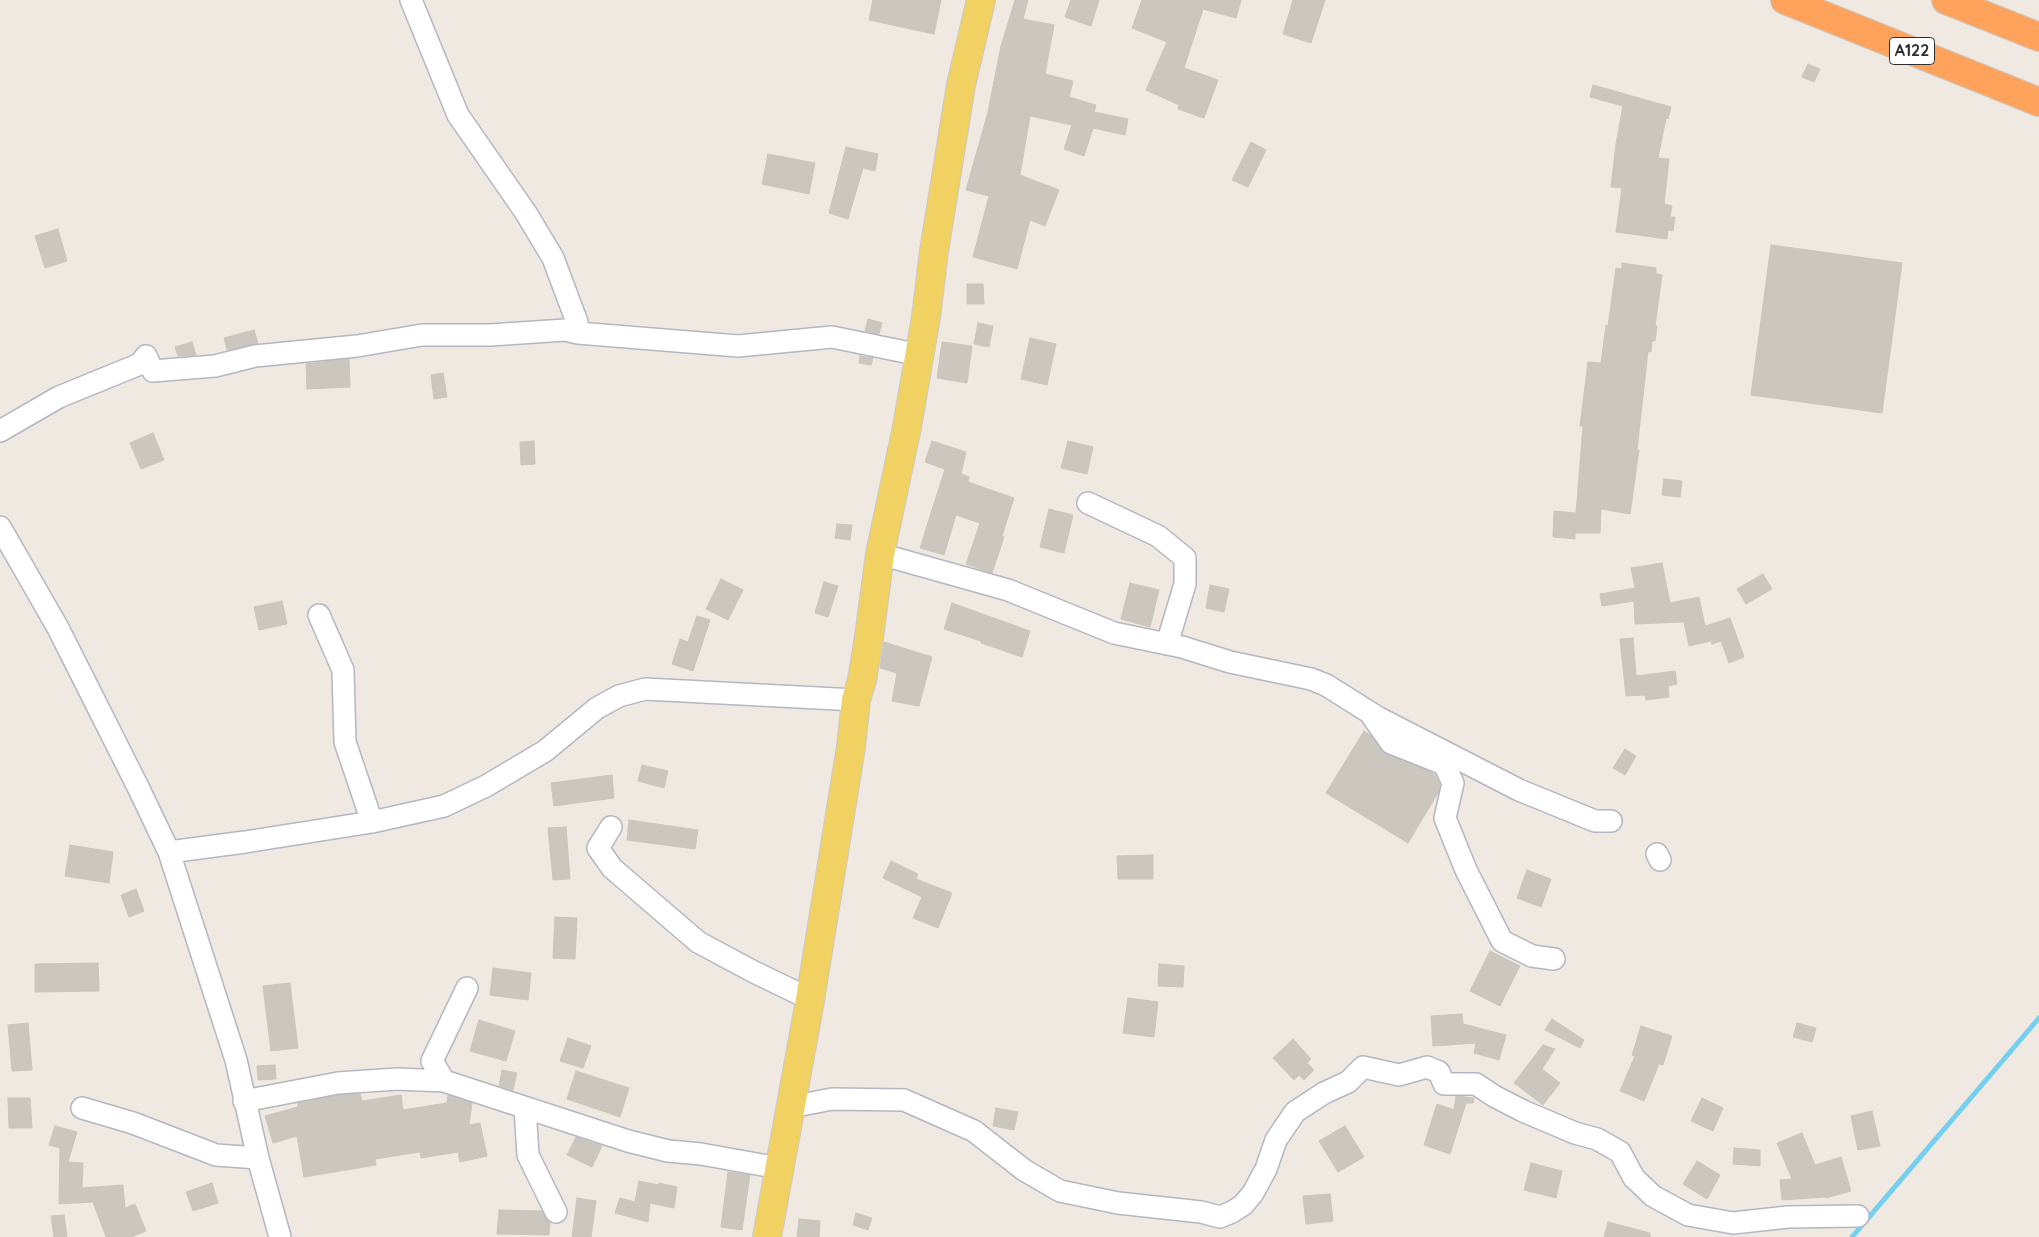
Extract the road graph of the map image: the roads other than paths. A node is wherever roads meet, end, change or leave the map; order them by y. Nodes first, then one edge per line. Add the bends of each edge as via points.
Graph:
1 (412, 0) edge
2 (981, 0) edge
3 (1785, 0) edge
4 (1946, 0) edge
5 (2039, 37) edge
6 (2039, 102) edge
7 (578, 333) junction
8 (920, 354) junction
9 (0, 431) edge
10 (1088, 502) dead end
11 (0, 527) edge
12 (880, 554) junction
13 (319, 615) dead end
14 (1167, 644) junction
15 (856, 700) junction
16 (1369, 712) junction
17 (1611, 821) dead end
18 (372, 822) junction
19 (611, 827) dead end
20 (169, 852) junction
21 (1554, 959) dead end
22 (467, 988) dead end
23 (810, 998) junction
24 (444, 1081) junction
25 (244, 1100) junction
26 (791, 1107) junction
27 (82, 1108) dead end
28 (525, 1108) junction
29 (258, 1158) junction
30 (779, 1168) junction
31 (556, 1212) dead end
32 (1858, 1216) dead end
33 (280, 1237) edge
34 (766, 1237) edge

1 - 7 street via 458,115 554,258
2 - 8 main road via 961,85
3 - 6 highway, A122
4 - 5 highway
7 - 8 street via 738,346 832,337
7 - 9 street via 564,330 422,335 357,346 254,356 215,366 153,371 146,356 140,364 59,397
8 - 12 main road
10 - 14 street via 1158,536 1186,558 1185,584
11 - 20 street via 58,628
12 - 14 street via 1008,590 1114,633
12 - 15 main road via 862,680
13 - 18 street via 343,670 345,742
14 - 16 street via 1230,662 1311,679
15 - 18 street via 645,689 619,696 597,708 545,751 486,786 444,806
15 - 23 main road
16 - 17 street via 1519,790 1596,822
16 - 21 street via 1391,743 1444,764 1453,783 1445,818 1466,870 1502,941 1532,956
18 - 20 street
19 - 23 street via 598,848 612,868 698,942
20 - 25 street via 236,1060
22 - 24 street via 432,1061
23 - 26 main road
24 - 25 street via 397,1079 338,1083
24 - 28 street
25 - 29 street
26 - 30 main road
26 - 32 street via 832,1099 904,1100 974,1131 1024,1170 1060,1191 1118,1203 1220,1217 1243,1205 1253,1193 1276,1140 1295,1112 1348,1082 1363,1067 1399,1075 1427,1068 1439,1072 1444,1084 1476,1084 1524,1111 1597,1139 1620,1152 1634,1178 1653,1196 1688,1215 1733,1223 1788,1217
27 - 29 street via 133,1123 216,1155
28 - 30 street via 668,1151
28 - 31 street via 528,1155
29 - 33 street
30 - 34 main road

